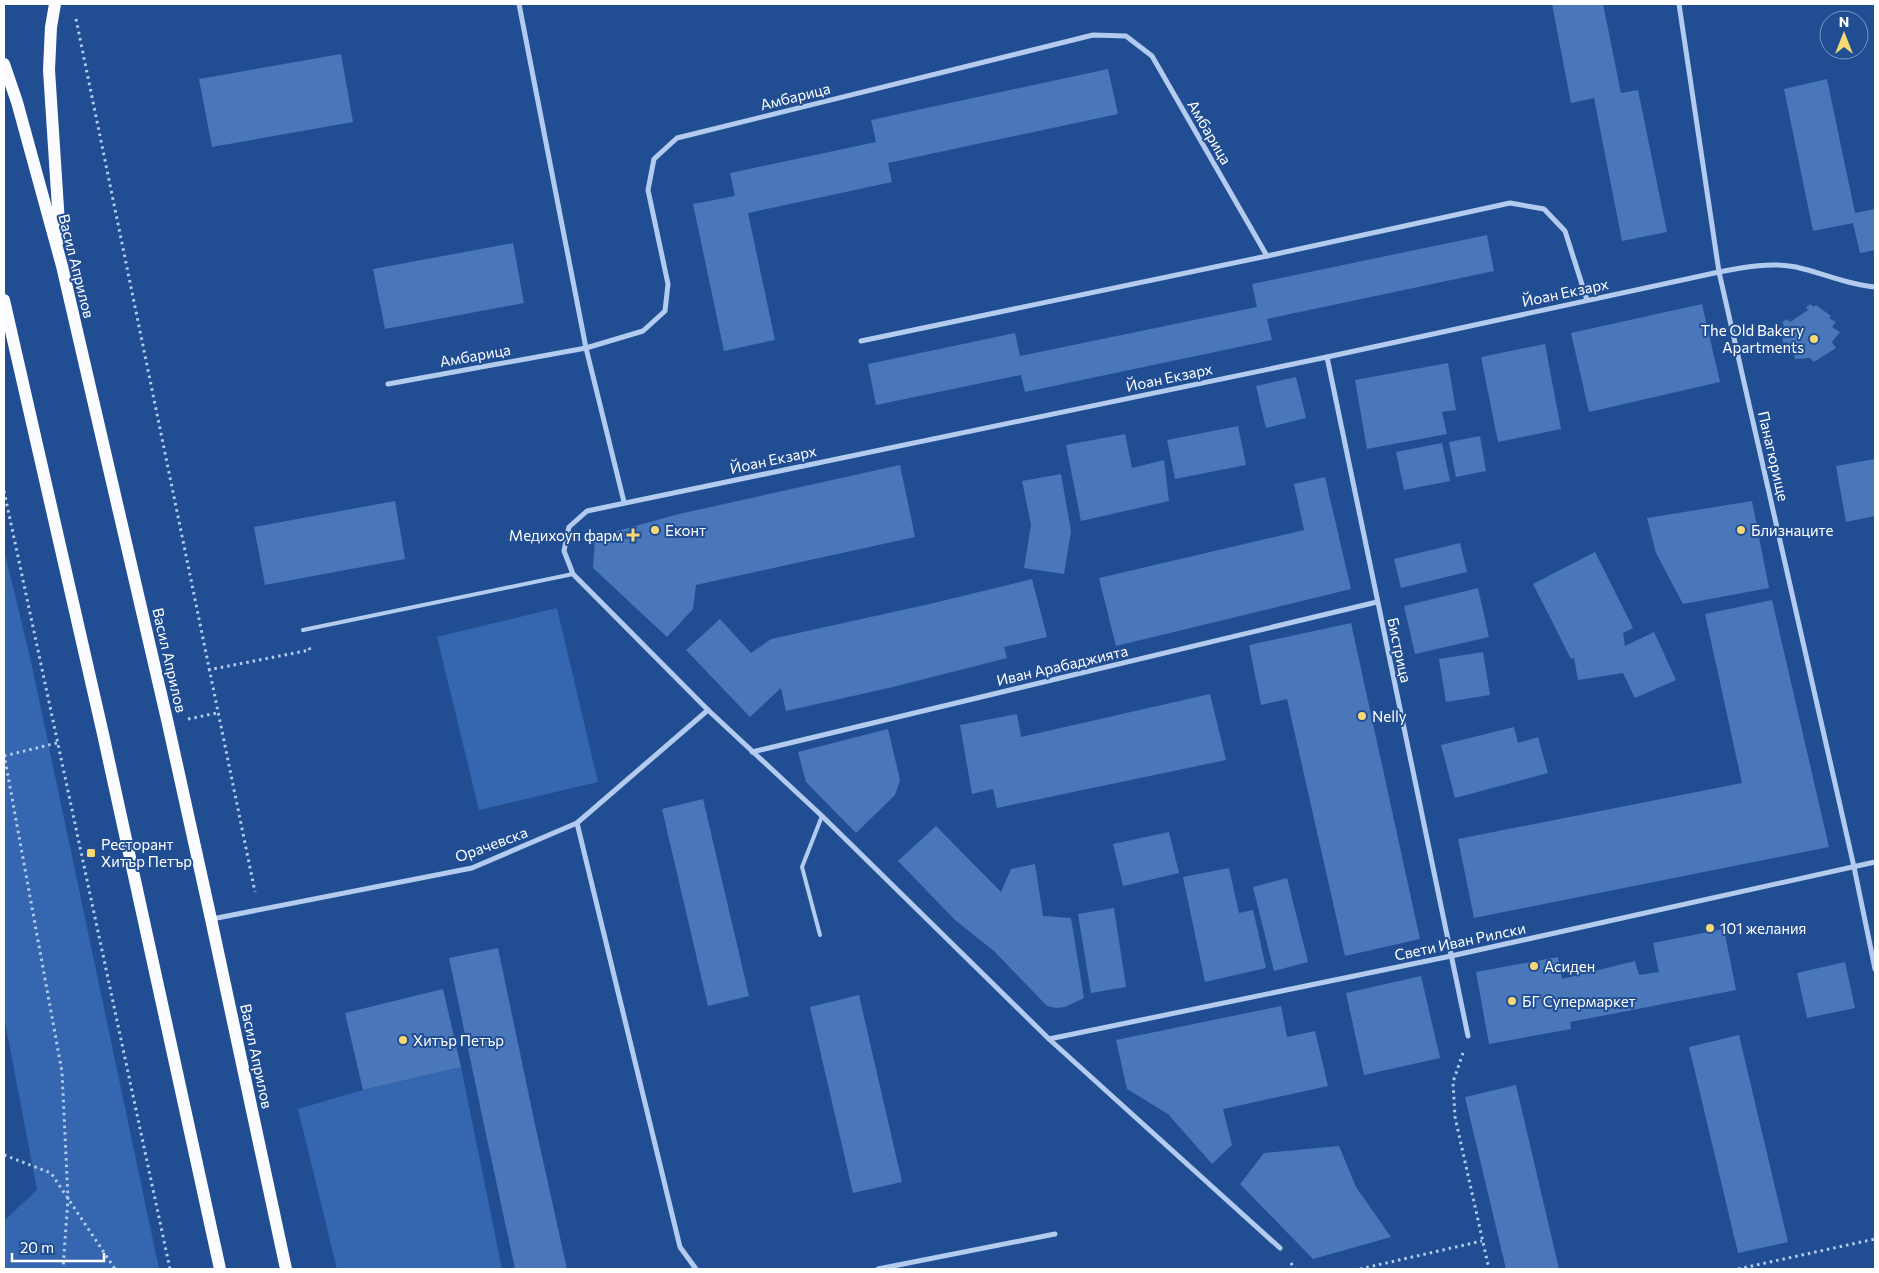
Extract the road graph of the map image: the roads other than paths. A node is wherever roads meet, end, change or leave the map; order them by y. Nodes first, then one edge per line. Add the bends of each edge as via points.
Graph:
1 (55, 4) edge
2 (519, 4) edge
3 (1679, 4) edge
4 (4, 64) edge
5 (1267, 256) junction
6 (62, 266) junction
7 (1719, 272) junction
8 (1875, 287) edge
9 (4, 300) edge
10 (1587, 300) junction
11 (861, 341) dead end
12 (586, 348) junction
13 (1327, 357) junction
14 (388, 384) dead end
15 (624, 502) junction
16 (573, 574) junction
17 (1377, 602) junction
18 (303, 630) road end
19 (708, 710) junction
20 (752, 752) junction
21 (822, 816) junction
22 (577, 823) junction
23 (1875, 862) edge
24 (1854, 867) junction
25 (211, 919) junction
26 (820, 935) dead end
27 (1451, 956) junction
28 (1875, 969) edge
29 (1468, 1036) road end
30 (1049, 1039) junction
31 (1055, 1234) dead end
32 (1280, 1248) dead end
33 (220, 1269) edge
34 (286, 1269) edge
35 (696, 1269) edge
36 (878, 1269) edge

1 - 6 main road via 49,70
2 - 12 street
3 - 7 street, Панагюрище
4 - 6 main road, Васил Априлов
5 - 10 street via 1510,203 1544,208 1565,231
5 - 11 street
5 - 12 street, Амбарица via 1152,56 1126,36 1093,35 677,138 654,159 648,190 668,284 665,312 643,331
6 - 25 main road, Васил Априлов
7 - 8 street, Йоан Екзарх via 1764,264 1788,266
7 - 10 street, Йоан Екзарх
7 - 24 street, Панагюрище
9 - 33 main road
10 - 13 street, Йоан Екзарх
12 - 14 street, Амбарица
12 - 15 street
13 - 15 street, Йоан Екзарх
13 - 17 street, Бистрица
15 - 16 street, Йоан Екзарх via 587,511 569,527 564,551
16 - 18 lane
16 - 19 street
17 - 20 street, Иван Арабаджията
17 - 27 street, Бистрица
19 - 20 street
19 - 22 street, Орачевска
20 - 21 street
21 - 26 lane via 802,867
21 - 30 street
22 - 25 street, Орачевска via 472,868
22 - 35 street via 680,1247
23 - 24 street, Свети Иван Рилски
24 - 27 street, Свети Иван Рилски
24 - 28 street, Панагюрище
25 - 34 main road, Васил Априлов
27 - 29 street, Бистрица
27 - 30 street, Свети Иван Рилски
30 - 32 street
31 - 36 street

